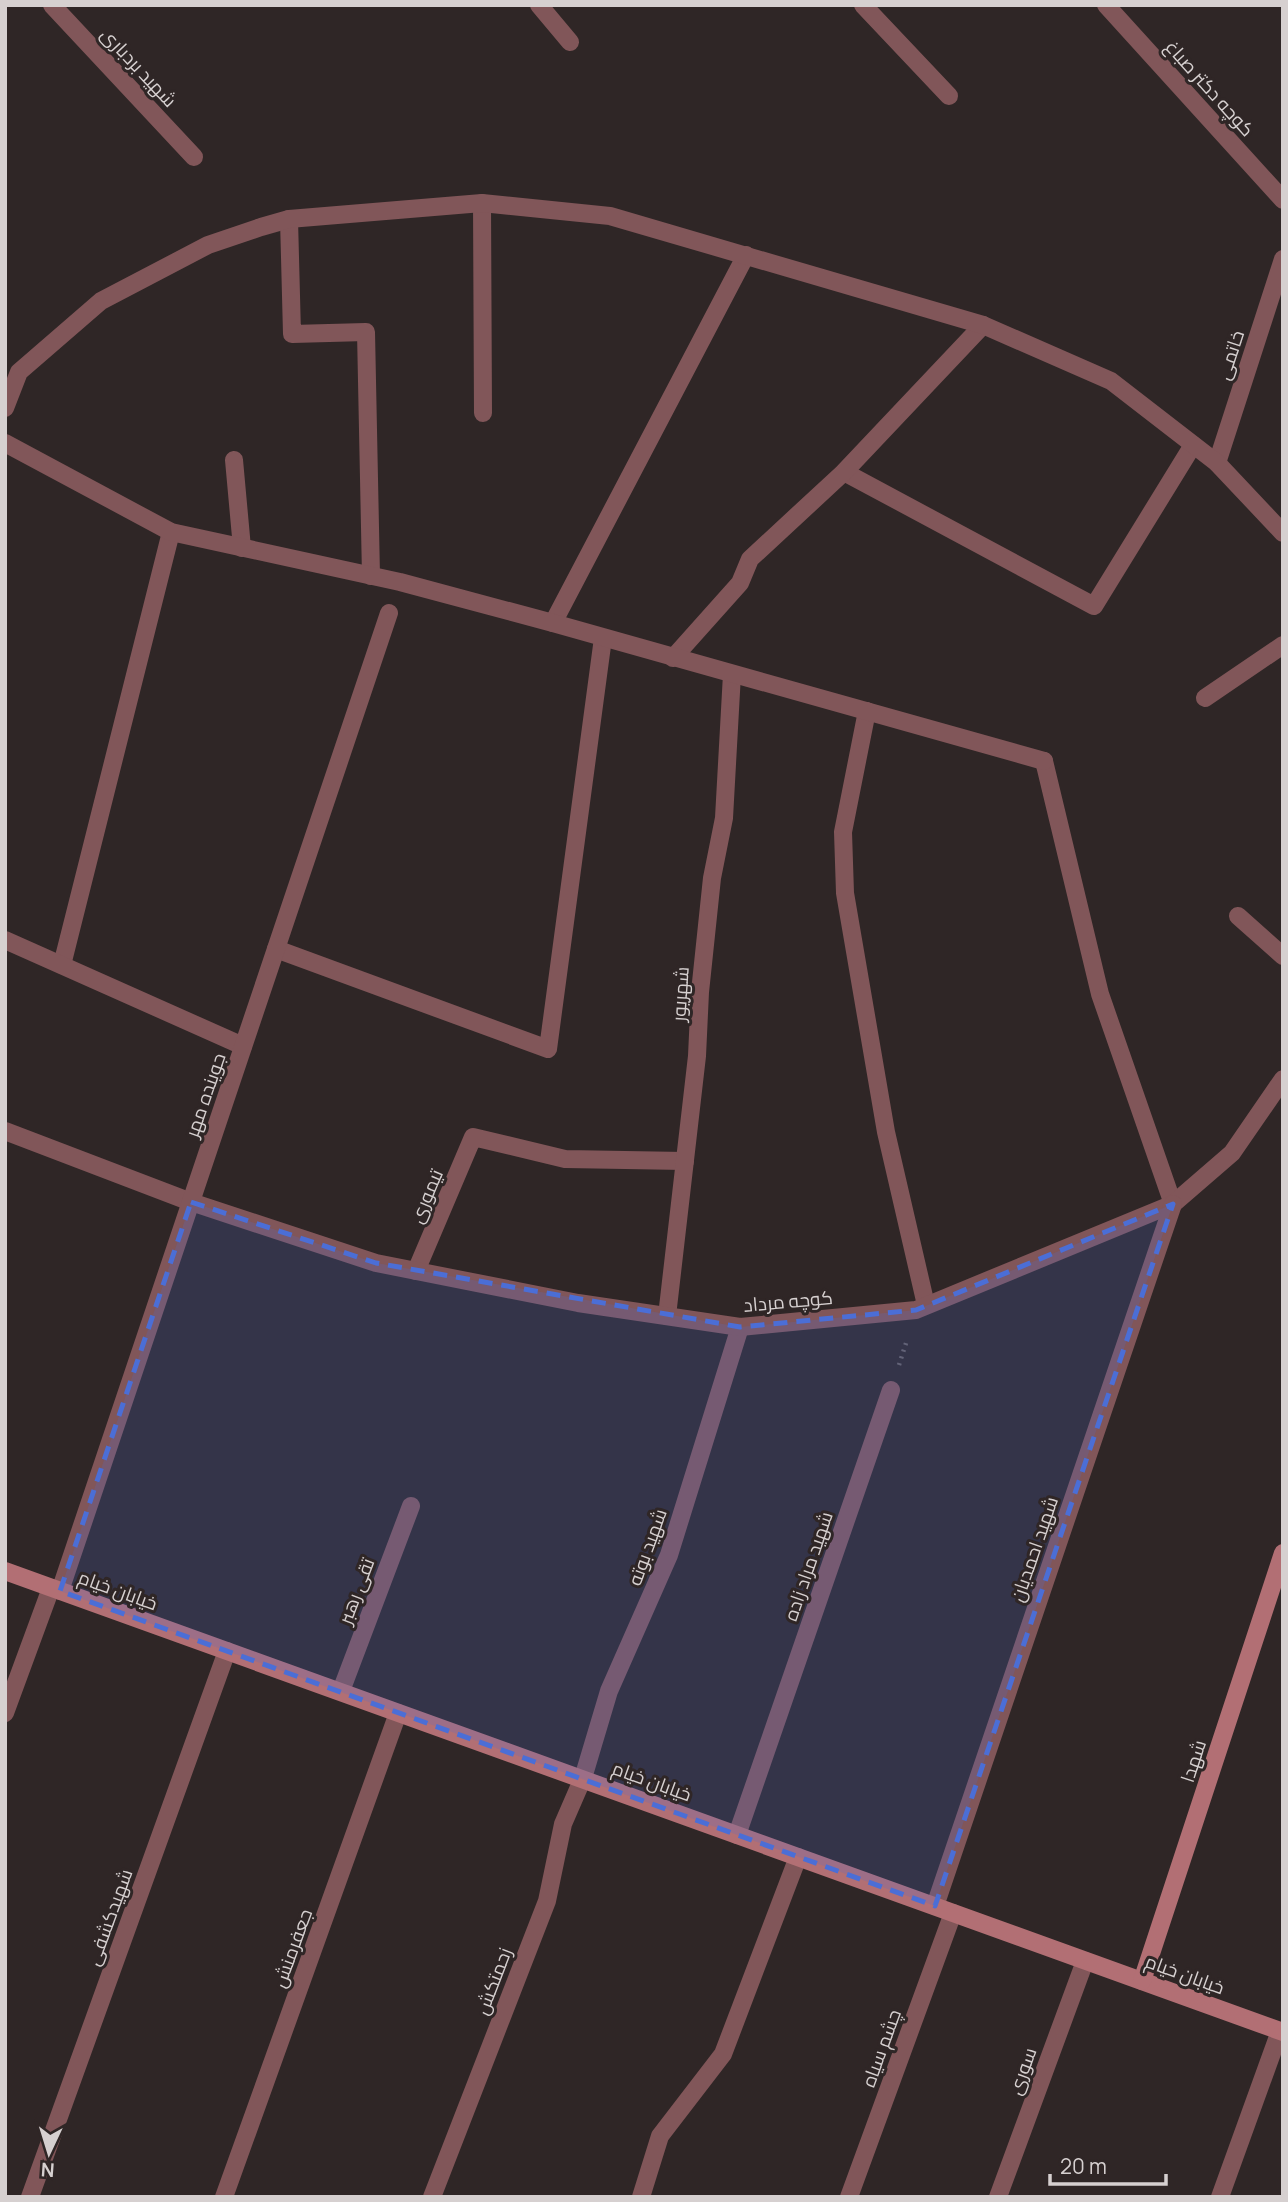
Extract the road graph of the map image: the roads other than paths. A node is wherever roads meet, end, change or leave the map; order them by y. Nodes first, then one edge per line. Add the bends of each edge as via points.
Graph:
1 (52, 5) edge
2 (540, 5) edge
3 (863, 5) edge
4 (1106, 5) edge
5 (570, 42) dead end
6 (949, 96) dead end
7 (194, 157) dead end
8 (1283, 200) edge
9 (482, 203) junction
10 (289, 219) junction
11 (746, 255) junction
12 (1283, 259) edge
13 (983, 325) junction
14 (5, 408) edge
15 (483, 413) dead end
16 (5, 443) edge
17 (1193, 445) junction
18 (233, 460) dead end
19 (1217, 463) junction
20 (844, 471) junction
21 (171, 532) junction
22 (1283, 533) edge
23 (242, 548) junction
24 (371, 576) junction
25 (389, 613) dead end
26 (553, 622) junction
27 (603, 638) junction
28 (1283, 645) edge
29 (673, 658) junction
30 (732, 674) junction
31 (1205, 698) dead end
32 (867, 712) junction
33 (1238, 916) dead end
34 (5, 940) edge
35 (276, 948) junction
36 (1283, 956) edge
37 (62, 965) junction
38 (243, 1046) junction
39 (1283, 1079) edge
40 (5, 1131) edge
41 (685, 1161) junction
42 (191, 1202) junction
43 (1173, 1205) junction
44 (416, 1271) junction
45 (921, 1307) junction
46 (667, 1316) junction
47 (740, 1327) junction
48 (891, 1390) road end
49 (411, 1506) dead end
50 (1283, 1553) edge
51 (5, 1571) edge
52 (56, 1590) junction
53 (227, 1651) junction
54 (341, 1691) junction
55 (5, 1713) edge
56 (398, 1713) junction
57 (583, 1778) junction
58 (737, 1835) junction
59 (798, 1857) junction
60 (935, 1906) junction
61 (953, 1913) junction
62 (1085, 1961) junction
63 (1142, 1981) junction
64 (1281, 2031) edge
65 (30, 2197) edge
66 (224, 2197) edge
67 (432, 2197) edge
68 (641, 2197) edge
69 (849, 2197) edge
70 (999, 2197) edge
71 (1220, 2197) edge

1 - 7 street, شهید بردباری
2 - 5 street
3 - 6 street
4 - 8 street, کوچه دکتر صباغ
9 - 10 street
9 - 11 street via 610,216
9 - 15 street
10 - 14 street via 208,245 101,301 19,372
10 - 24 street via 292,334 366,332
11 - 13 street
11 - 26 street
12 - 19 street, خاتمی
13 - 17 street via 1111,381
13 - 20 street
16 - 21 street
17 - 19 street
17 - 20 street via 1094,606
18 - 23 street
19 - 22 street
20 - 29 street via 750,559 740,583
21 - 23 street
21 - 37 street
23 - 24 street
24 - 26 street
25 - 35 street, جوینده مهر
26 - 27 street
27 - 29 street
27 - 35 street via 548,1049
28 - 31 street
29 - 30 street
30 - 32 street
30 - 41 street, شهریور via 724,818 712,878
32 - 43 street via 1044,761 1100,994
32 - 45 street via 843,832 845,893
33 - 36 street
34 - 37 street
35 - 38 street, جوینده مهر
37 - 38 street
38 - 42 street, جوینده مهر
39 - 43 street, کوچه مرداد via 1232,1153
40 - 42 street, کوچه مرداد
41 - 44 street, تیموری via 565,1159 473,1137
41 - 46 street, شهریور
42 - 44 street, کوچه مرداد via 376,1263
42 - 52 street, جوینده مهر
43 - 45 street, کوچه مرداد
43 - 60 street, شهید احمدیان
44 - 46 street, کوچه مرداد
45 - 47 street, کوچه مرداد
46 - 47 street, کوچه مرداد
47 - 57 street, شهید بوته via 669,1555 609,1691
48 - 58 street, شهید مراد زاده
49 - 54 street, تقی رهبر
50 - 63 street, شهدا
51 - 52 street, خیابان خیام
52 - 53 street, خیابان خیام
52 - 55 street, جوینده مهر
53 - 54 street, خیابان خیام
53 - 65 street, شهیدکشفی
54 - 56 street, خیابان خیام
56 - 57 street, خیابان خیام
56 - 66 street, جعفرمنش
57 - 58 street, خیابان خیام
57 - 67 street, زحمتکش via 563,1824 547,1901
58 - 59 street, خیابان خیام
59 - 60 street, خیابان خیام
59 - 68 street via 723,2054 660,2136
60 - 61 street, خیابان خیام
61 - 62 street, خیابان خیام
61 - 69 street, چشم سیاه
62 - 63 street, خیابان خیام
62 - 70 street, سوری
63 - 64 street, خیابان خیام
64 - 71 street

